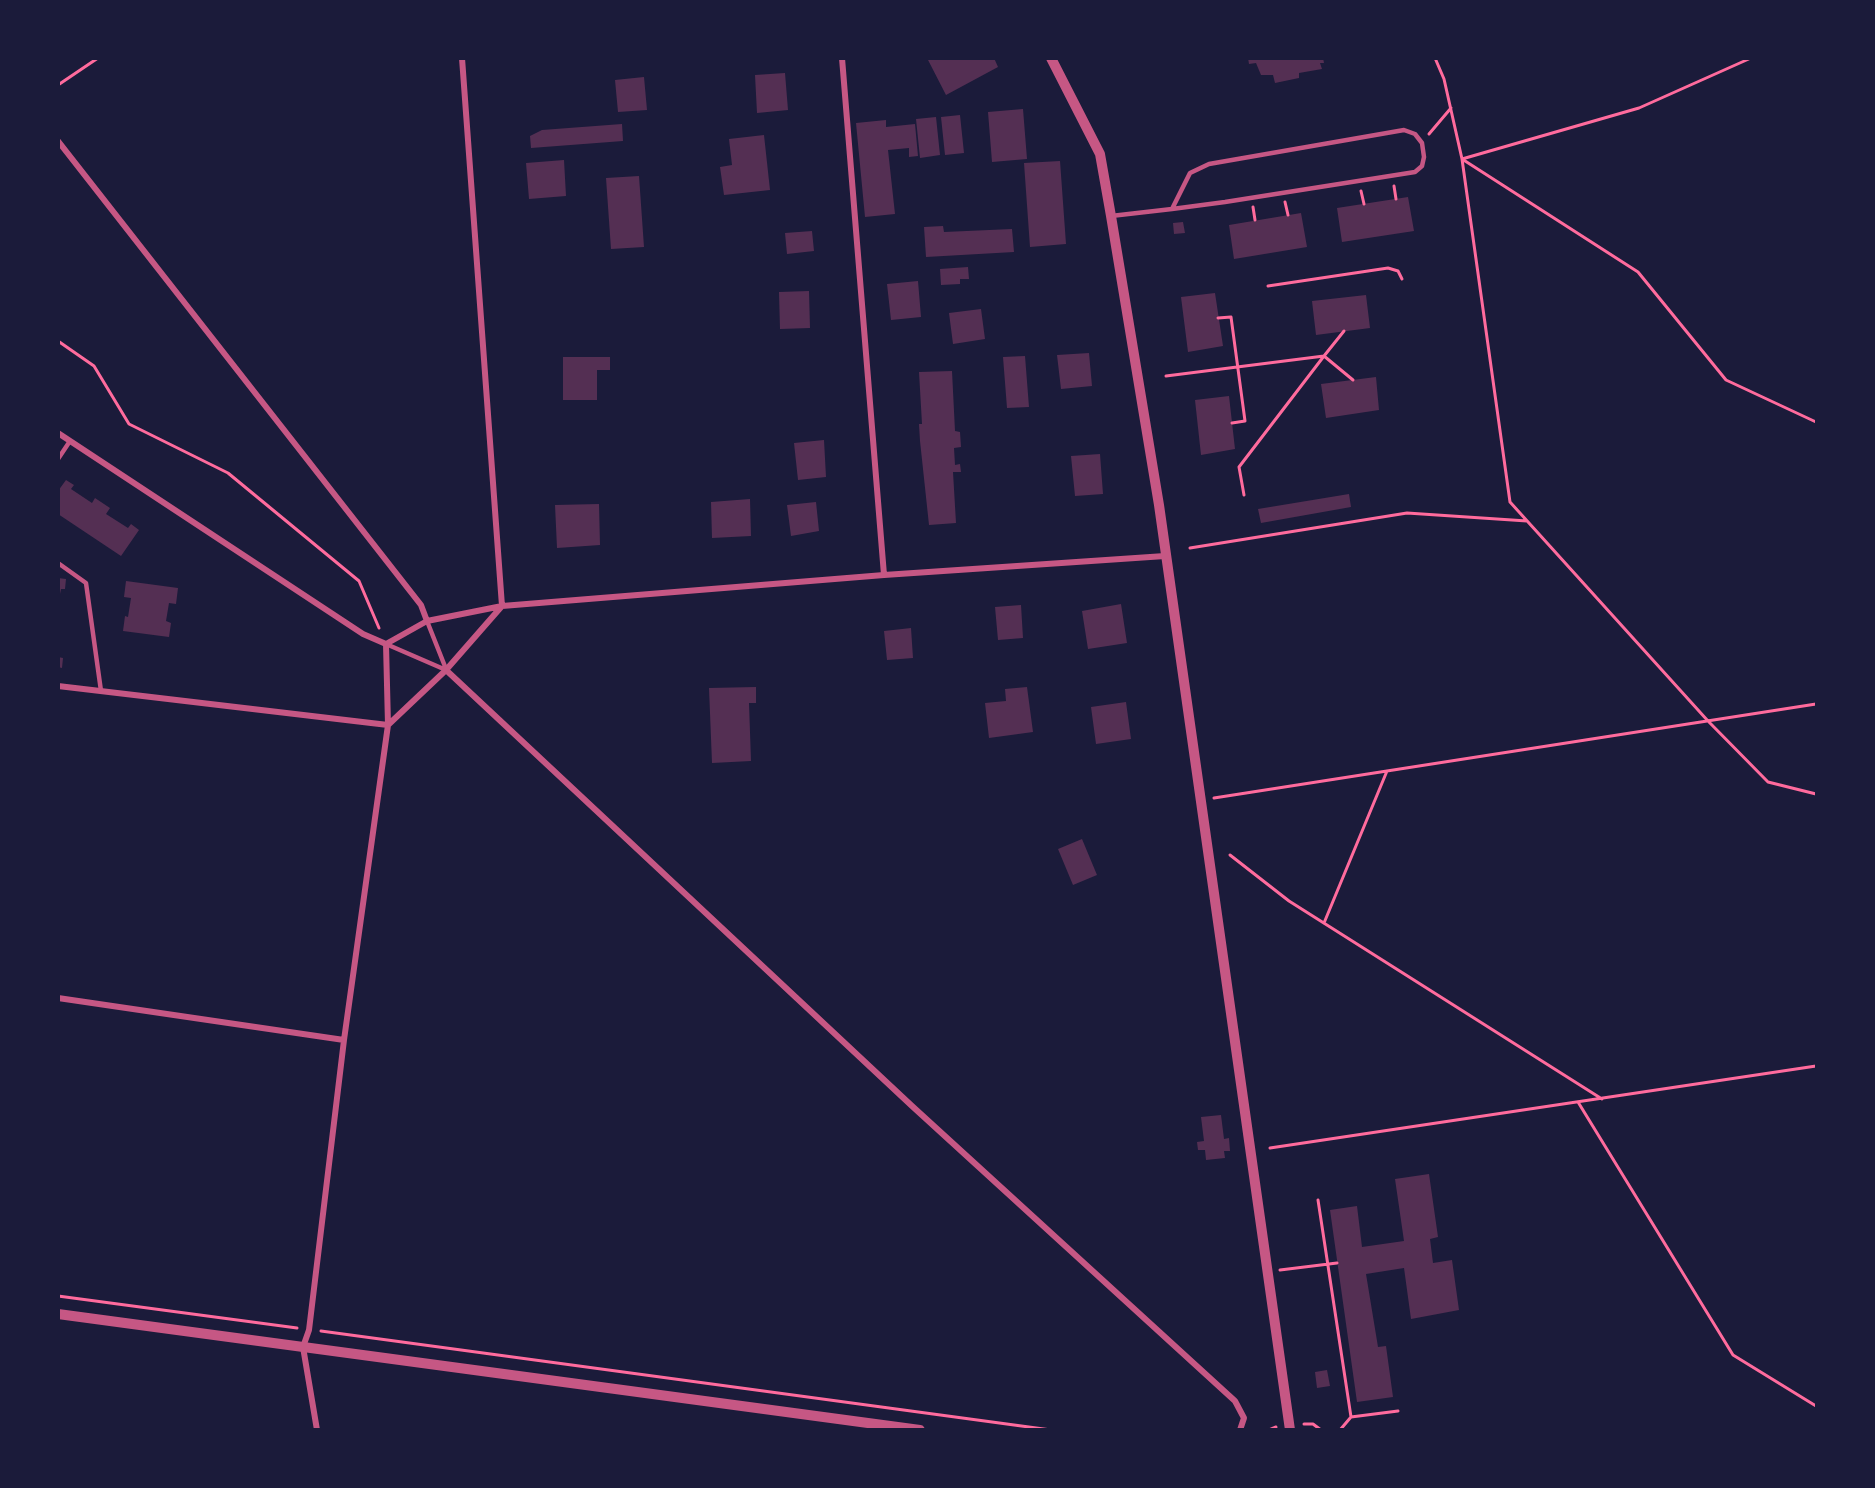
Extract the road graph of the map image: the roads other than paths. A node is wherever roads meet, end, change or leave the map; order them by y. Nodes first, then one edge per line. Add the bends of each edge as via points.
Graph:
1 (462, 58) edge
2 (842, 58) edge
3 (1051, 58) edge
4 (58, 141) edge
5 (1172, 209) junction
6 (1112, 216) junction
7 (58, 433) edge
8 (70, 441) junction
9 (58, 459) edge
10 (1165, 556) junction
11 (58, 563) edge
12 (884, 575) junction
13 (502, 606) junction
14 (427, 621) junction
15 (386, 644) junction
16 (446, 670) junction
17 (58, 686) edge
18 (101, 691) junction
19 (388, 725) junction
20 (58, 998) edge
21 (344, 1040) junction
22 (58, 1314) edge
23 (303, 1347) junction
24 (1294, 1427) edge
25 (317, 1430) edge
26 (920, 1430) edge
27 (1240, 1430) edge

1 - 13 street
2 - 12 street
3 - 6 street via 1100,154
4 - 14 street via 420,604
5 - 5 lane via 1414,172 1422,166 1422,143 1415,134 1404,130 1209,164 1190,173
5 - 6 lane
6 - 10 street
7 - 8 street
8 - 9 lane
8 - 15 street via 363,634
10 - 12 street
10 - 24 street via 1268,1272
11 - 18 lane via 86,583
12 - 13 street
13 - 14 street
13 - 16 street
14 - 15 street
14 - 16 lane
15 - 16 lane
15 - 19 street
16 - 19 street
16 - 27 street via 912,1106 1235,1401 1244,1418
17 - 18 street
18 - 19 street
19 - 21 street
20 - 21 street
21 - 23 street via 309,1330
22 - 23 street
23 - 25 street
23 - 26 street

